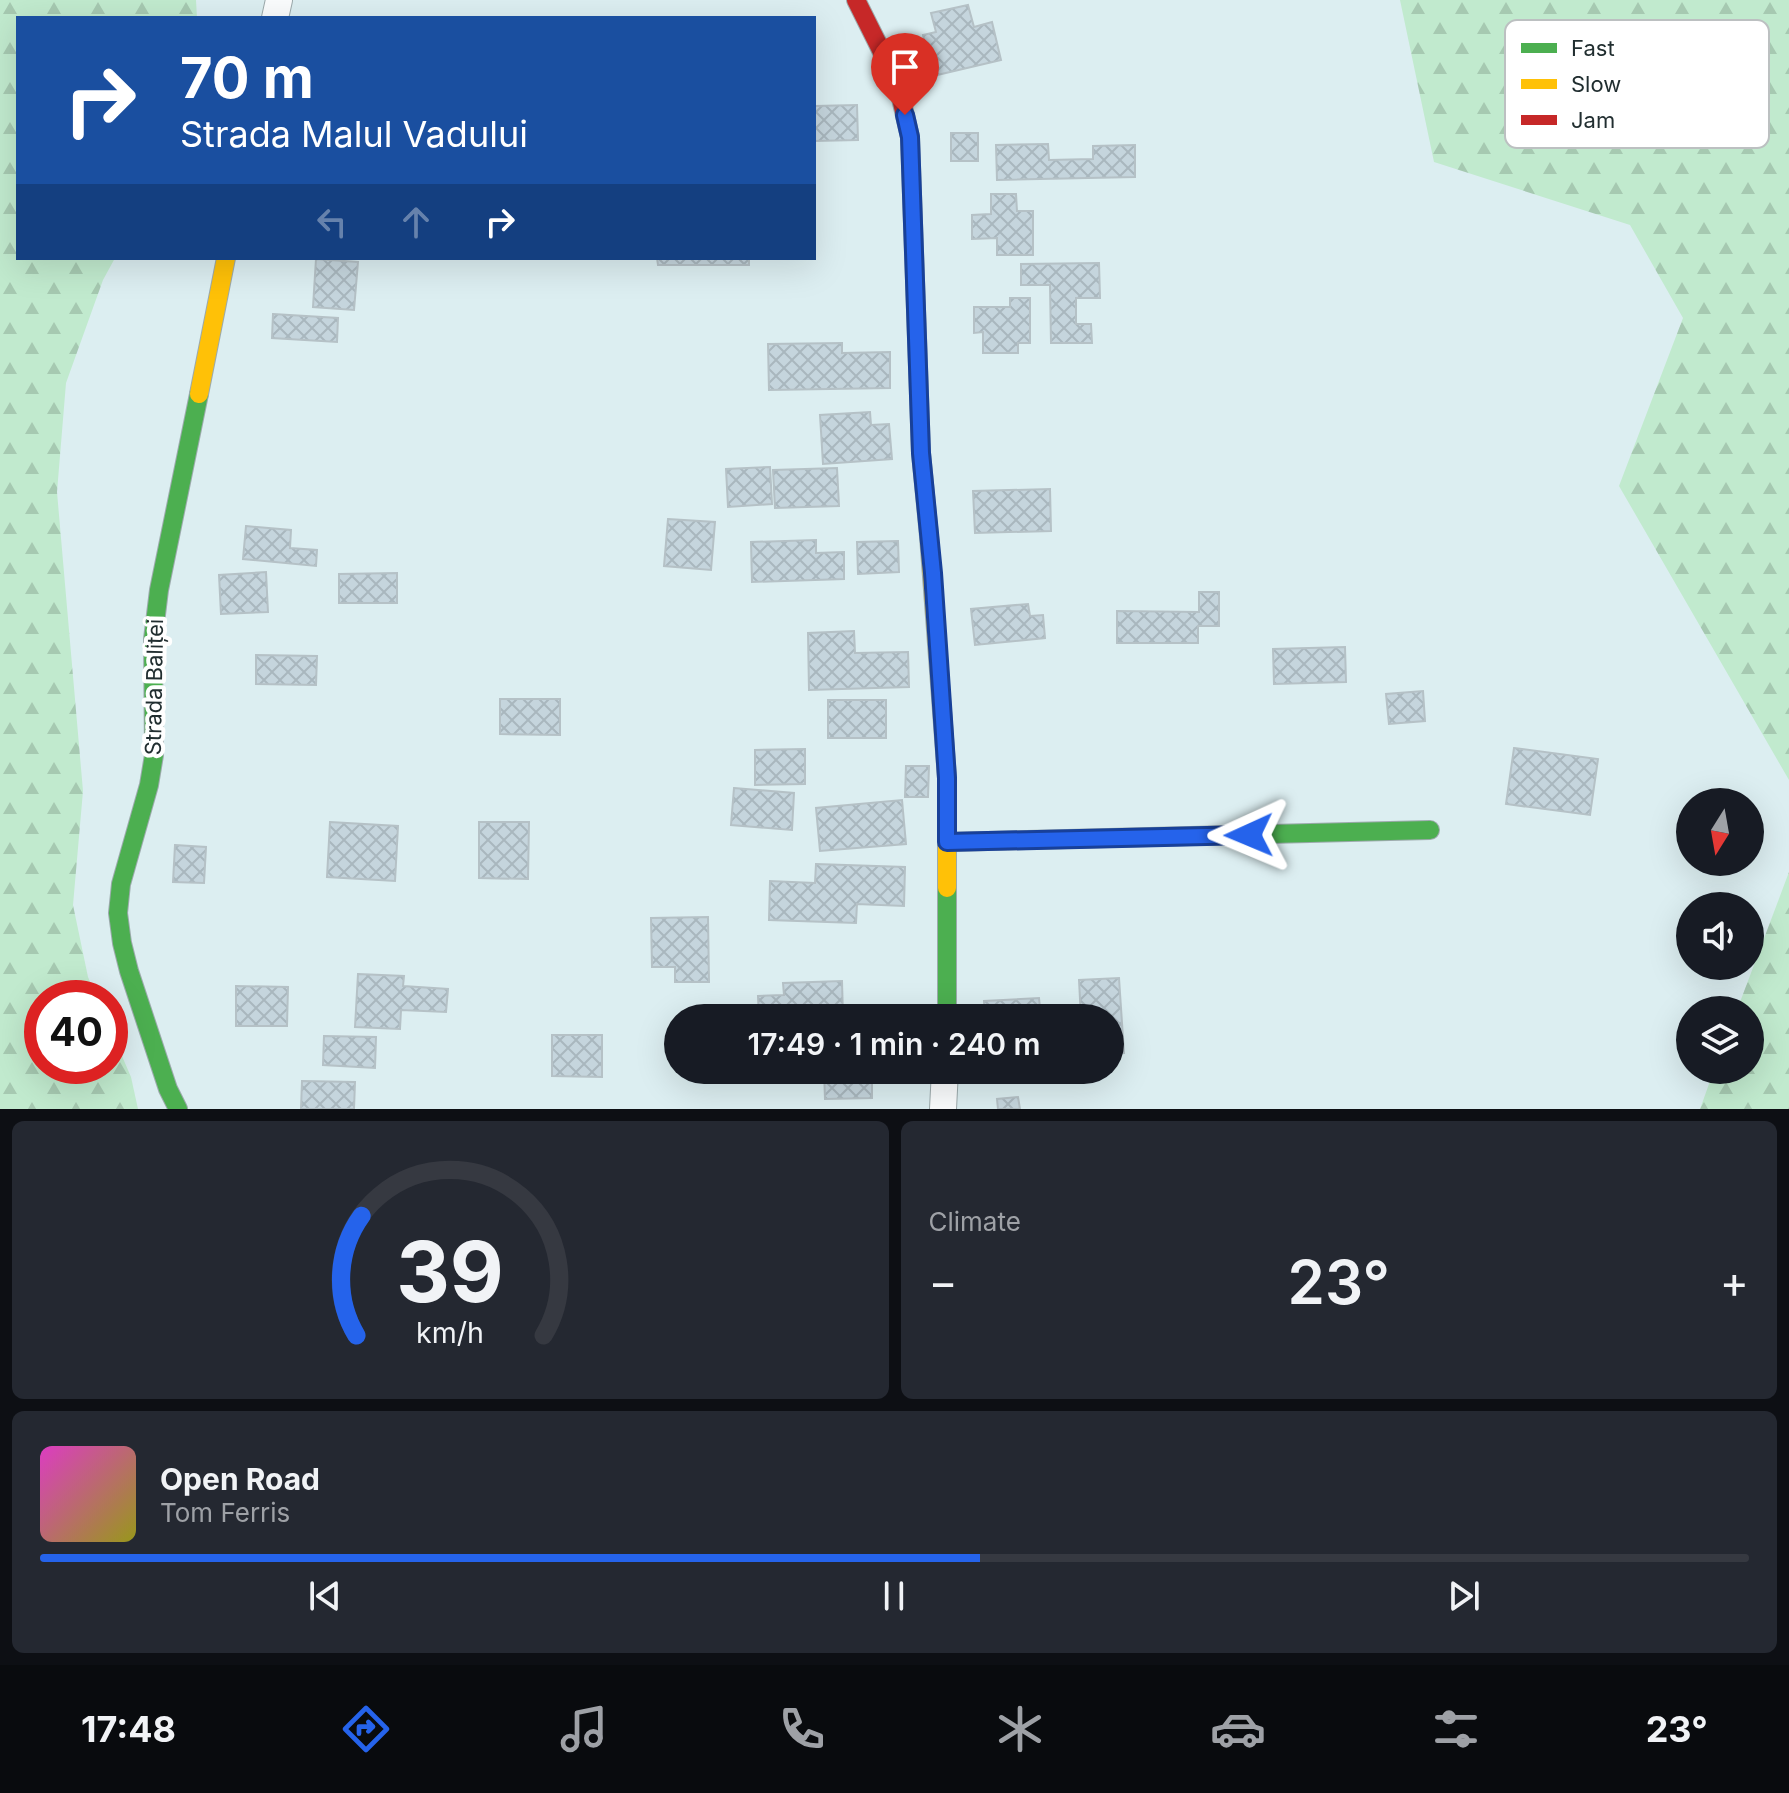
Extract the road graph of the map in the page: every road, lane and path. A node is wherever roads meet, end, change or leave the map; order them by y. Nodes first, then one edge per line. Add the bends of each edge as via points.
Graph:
1 (856, 0) edge
2 (226, 260) edge
3 (1430, 830) dead end
4 (947, 842) junction
5 (947, 1004) edge
6 (944, 1084) edge
7 (178, 1109) edge
8 (943, 1109) edge

1 - 4 street via 900,94 910,137 921,453 946,762
2 - 7 street, Strada Baliței via 159,590 153,639 154,755 118,913 129,971
3 - 4 street
4 - 5 street
6 - 8 street

